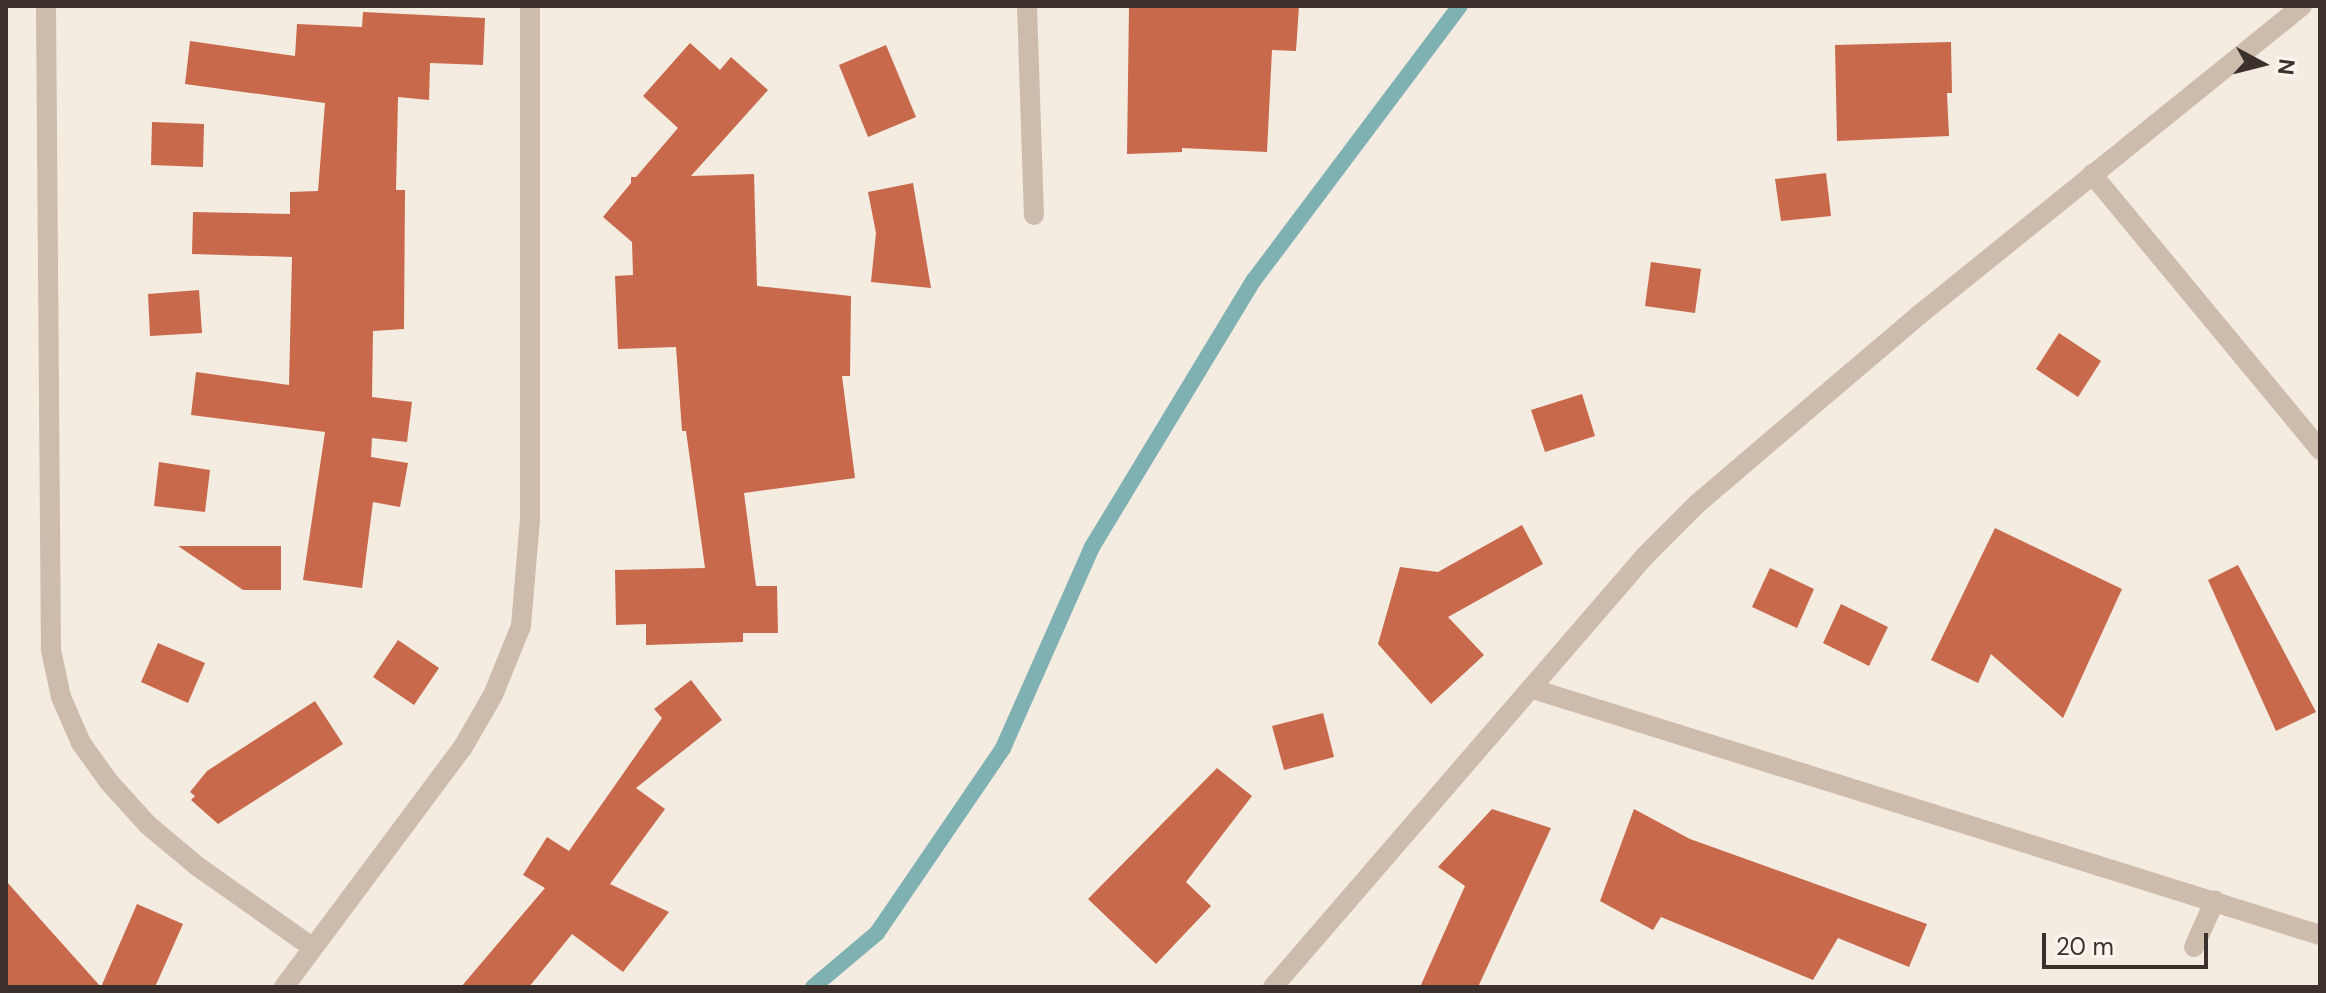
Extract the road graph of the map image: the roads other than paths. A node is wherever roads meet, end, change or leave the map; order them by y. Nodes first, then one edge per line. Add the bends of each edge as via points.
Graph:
1 (46, 6) edge
2 (530, 6) edge
3 (1027, 6) edge
4 (2302, 6) edge
5 (2092, 174) junction
6 (1034, 215) dead end
7 (2320, 450) edge
8 (1533, 689) junction
9 (2215, 900) junction
10 (2320, 935) edge
11 (312, 947) junction
12 (2194, 947) dead end
13 (284, 987) edge
14 (1273, 987) edge

1 - 11 street via 51,650 61,697 81,743 148,825
2 - 11 street via 530,519 521,626 493,695 463,747
3 - 6 street
4 - 5 street
5 - 7 street
5 - 8 street via 1698,503 1645,556
8 - 9 street
8 - 14 street
9 - 10 street
9 - 12 street
11 - 13 street

